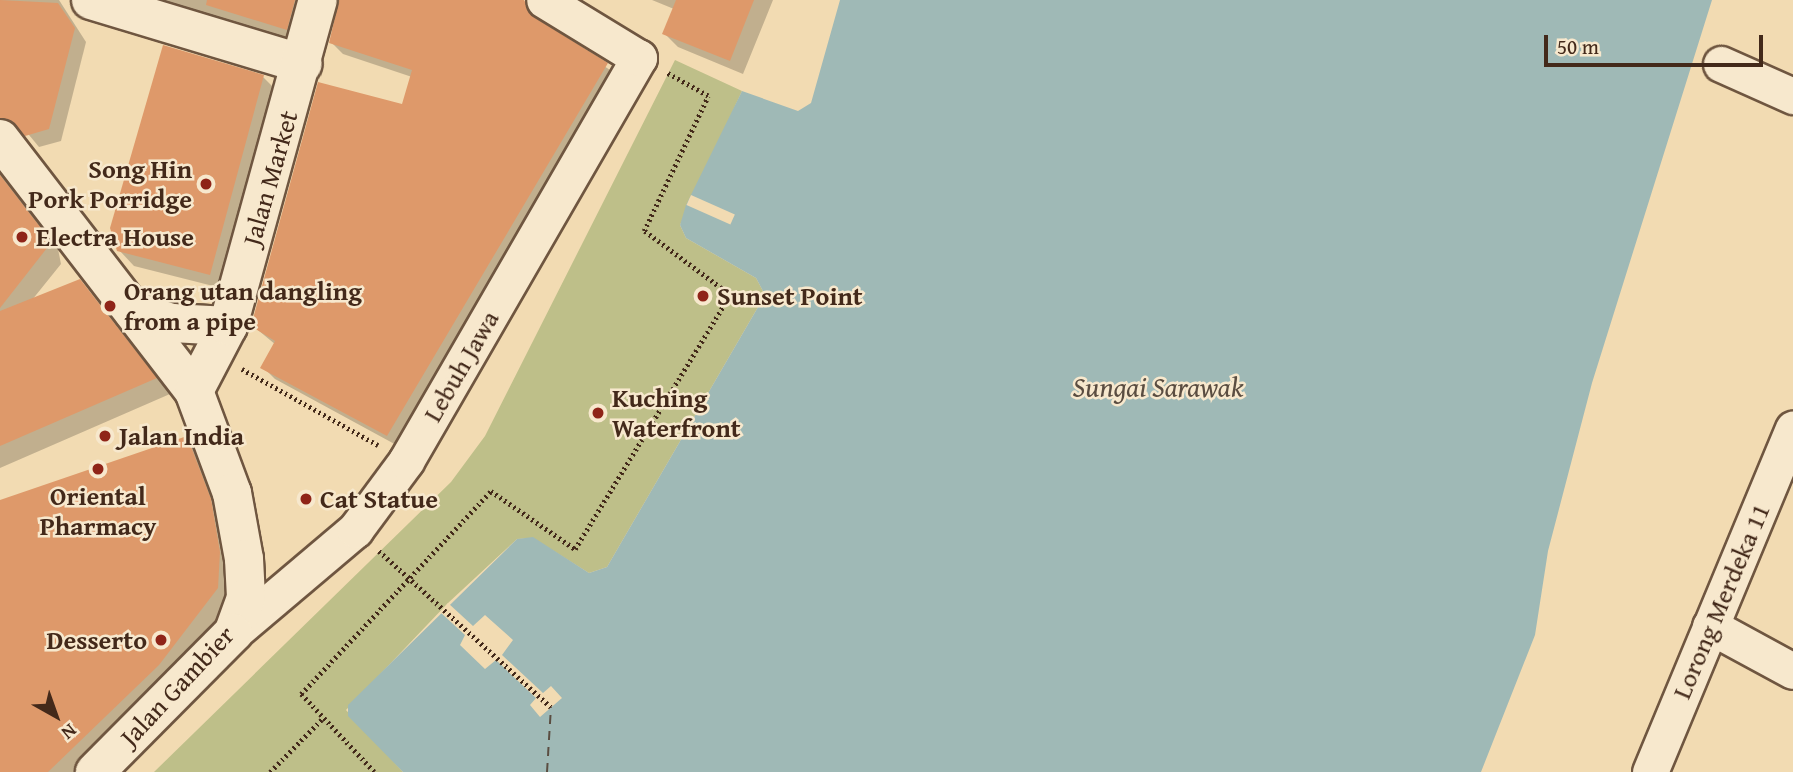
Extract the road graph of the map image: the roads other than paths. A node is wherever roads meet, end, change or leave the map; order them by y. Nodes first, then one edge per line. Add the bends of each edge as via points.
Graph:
1 (91, 0) edge
2 (318, 0) edge
3 (544, 0) edge
4 (303, 64) junction
5 (1721, 64) dead end
6 (1793, 96) edge
7 (0, 139) edge
8 (133, 311) junction
9 (223, 340) junction
10 (194, 391) junction
11 (1792, 438) edge
12 (1710, 626) junction
13 (233, 633) junction
14 (1793, 671) edge
15 (95, 772) edge
16 (1650, 772) edge

1 - 4 main road
2 - 4 main road, Jalan Market
3 - 13 street, Lebuh Jawa via 639,58 406,461 355,530
4 - 9 main road, Jalan Market
5 - 6 street
7 - 8 main road, Jalan Gambier
8 - 9 main road
8 - 10 main road, Jalan Gambier
9 - 10 main road, Jalan Market
10 - 13 main road, Jalan Gambier via 232,493 244,559 246,598
11 - 12 street, Lorong Merdeka 11
12 - 14 street
12 - 16 street, Lorong Merdeka 11
13 - 15 main road, Jalan Gambier

